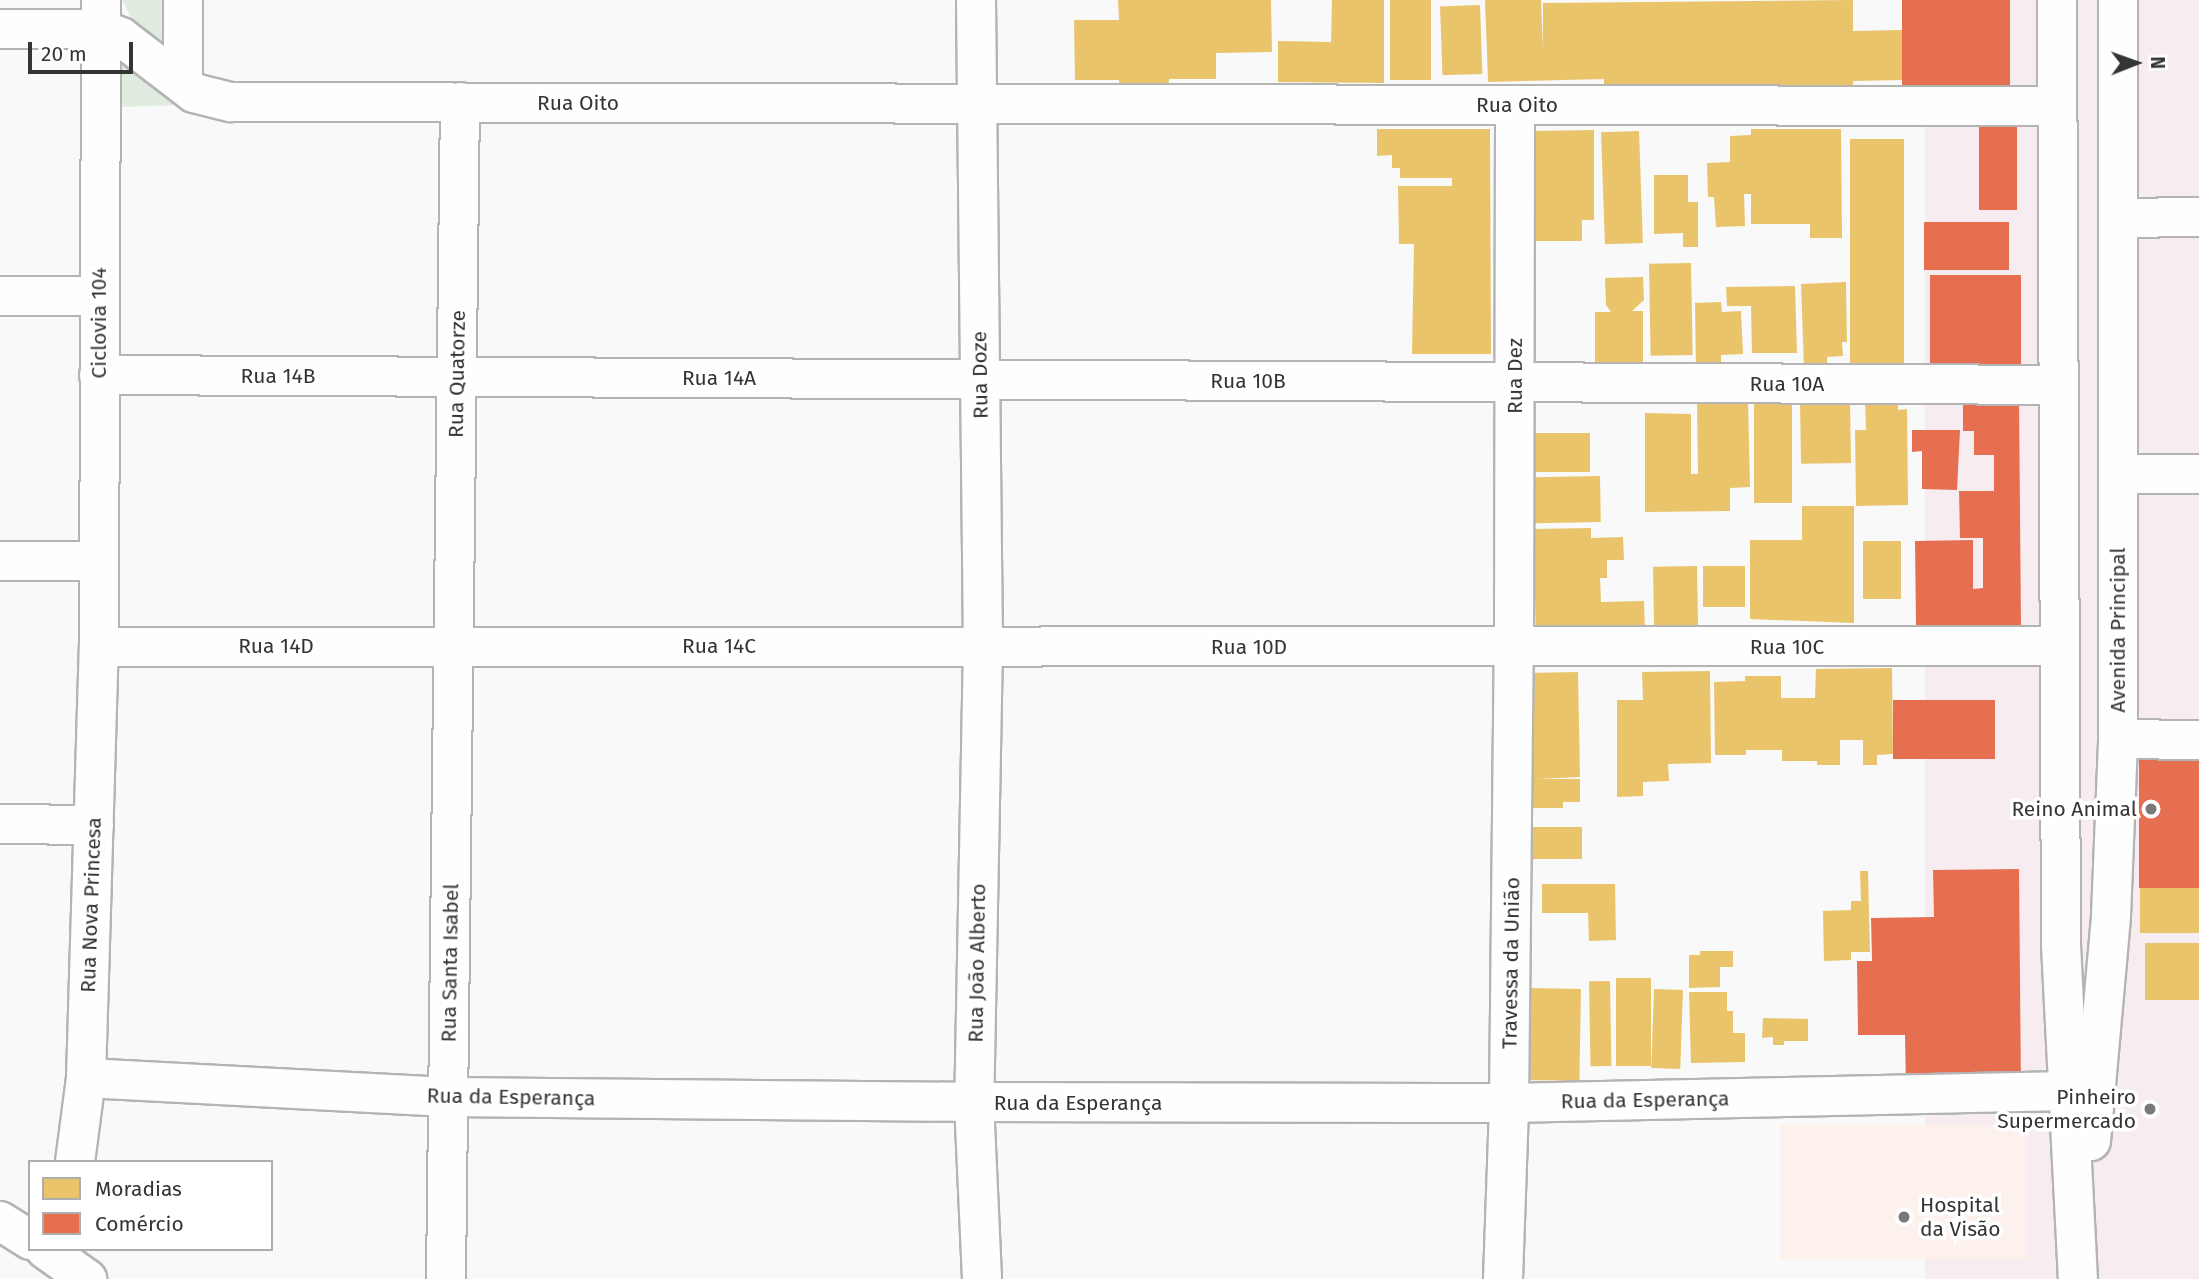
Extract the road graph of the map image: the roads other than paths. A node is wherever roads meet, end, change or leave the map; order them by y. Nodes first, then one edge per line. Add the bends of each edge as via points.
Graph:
1 (183, 0) edge
2 (976, 0) edge
3 (2057, 0) edge
4 (2118, 0) edge
5 (101, 14) edge
6 (0, 29) edge
7 (183, 84) junction
8 (460, 102) junction
9 (978, 104) junction
10 (1515, 105) junction
11 (2057, 106) junction
12 (2199, 217) edge
13 (2118, 218) junction
14 (0, 296) edge
15 (100, 296) junction
16 (99, 375) junction
17 (457, 377) junction
18 (981, 379) junction
19 (1515, 382) junction
20 (2058, 385) junction
21 (2118, 474) junction
22 (2199, 474) edge
23 (0, 561) edge
24 (98, 561) junction
25 (454, 646) junction
26 (984, 646) junction
27 (2059, 646) junction
28 (99, 647) junction
29 (1514, 647) junction
30 (2118, 739) junction
31 (2199, 740) edge
32 (0, 824) edge
33 (94, 825) junction
34 (86, 1078) junction
35 (2069, 1091) junction
36 (448, 1097) junction
37 (974, 1102) junction
38 (1509, 1103) junction
39 (75, 1160) edge
40 (0, 1221) edge
41 (28, 1240) edge
42 (2079, 1269) edge
43 (446, 1279) edge
44 (982, 1279) edge
45 (1503, 1279) edge

1 - 7 street
2 - 9 street
3 - 11 street, Avenida Principal
4 - 13 street, Avenida Principal
5 - 6 street
5 - 7 street, Rua Oito via 121,37
5 - 15 street, Ciclovia 104
7 - 8 street, Rua Oito via 194,93 231,102
8 - 9 street, Rua Oito
8 - 17 street, Rua Quatorze
9 - 10 street, Rua Oito
9 - 18 street, Rua Doze
10 - 11 street, Rua Oito
10 - 19 street, Rua Dez
11 - 20 street, Avenida Principal
12 - 13 street
13 - 21 street, Avenida Principal
14 - 15 street
15 - 16 street, Ciclovia 104
16 - 17 street, Rua 14B
16 - 24 street, Ciclovia 104
17 - 18 street, Rua 14A
17 - 25 street, Rua Quatorze
18 - 19 street, Rua 10B
18 - 26 street, Rua Doze
19 - 20 street, Rua 10A
19 - 29 street, Rua Dez
20 - 27 street, Avenida Principal
21 - 22 street
21 - 30 street, Avenida Principal
23 - 24 street
24 - 28 street, Ciclovia 104
25 - 26 street, Rua 14C
25 - 28 street, Rua 14D
25 - 36 street, Rua Santa Isabel
26 - 29 street, Rua 10D
26 - 37 street, Rua João Alberto
27 - 29 street, Rua 10C
27 - 35 street, Avenida Principal via 2061,945
28 - 33 street, Rua Nova Princesa
29 - 38 street, Travessa da União
30 - 31 street
30 - 42 street, Avenida Principal via 2105,998
32 - 33 street
33 - 34 street, Rua Nova Princesa
34 - 36 street, Rua da Esperança
34 - 39 street, Rua Nova Princesa
35 - 38 street, Rua da Esperança
35 - 42 street, Avenida Principal
36 - 37 street, Rua da Esperança
36 - 43 street, Rua Santa Isabel
37 - 38 street, Rua da Esperança
37 - 44 street, Rua João Alberto
38 - 45 street, Travessa da União
40 - 41 street

